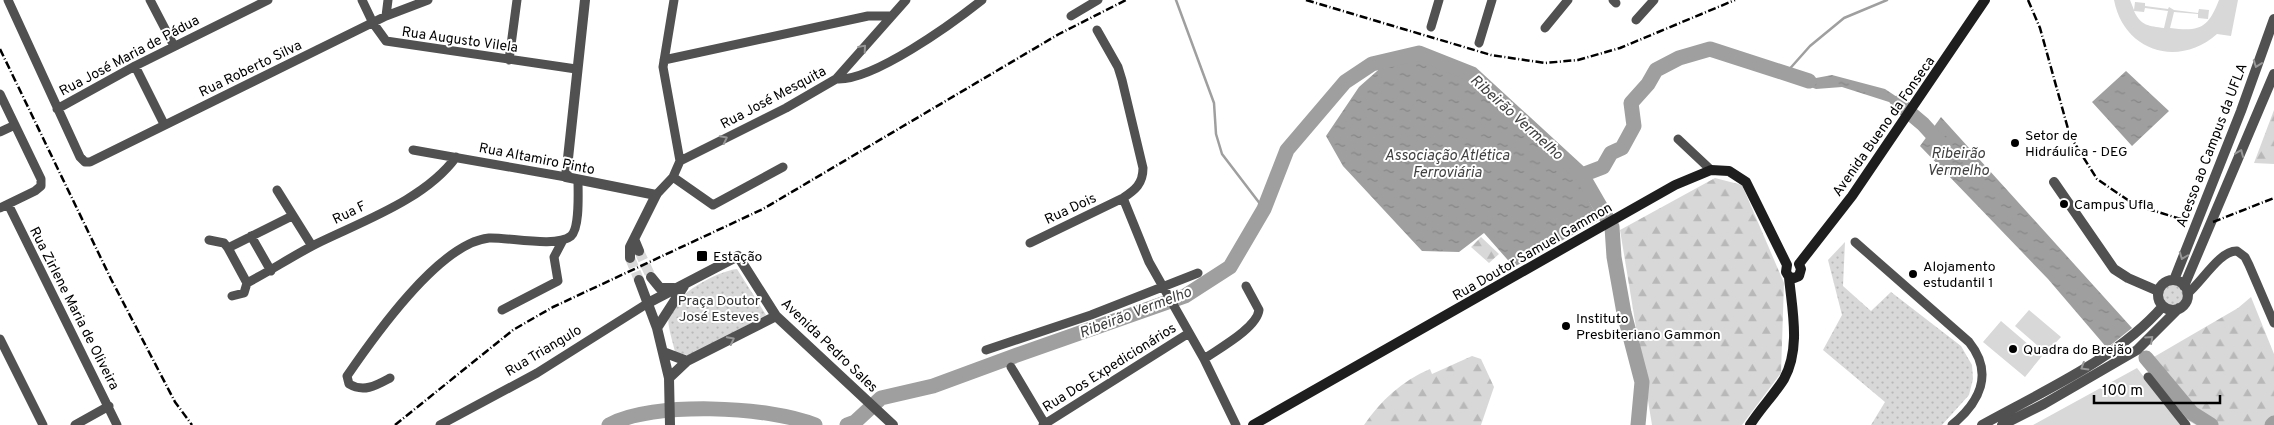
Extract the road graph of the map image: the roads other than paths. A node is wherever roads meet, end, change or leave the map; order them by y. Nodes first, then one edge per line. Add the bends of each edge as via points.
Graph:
1 (8, 0) edge
2 (150, 0) edge
3 (268, 0) edge
4 (362, 0) edge
5 (388, 0) edge
6 (428, 0) edge
7 (517, 0) edge
8 (585, 0) edge
9 (674, 0) edge
10 (906, 0) edge
11 (982, 0) edge
12 (1098, 0) edge
13 (1439, 0) edge
14 (1492, 0) edge
15 (1568, 0) edge
16 (1654, 0) edge
17 (1985, 0) edge
18 (386, 16) junction
19 (890, 16) junction
20 (1071, 16) dead end
21 (2274, 19) edge
22 (1636, 20) dead end
23 (373, 23) junction
24 (1431, 27) dead end
25 (1546, 28) dead end
26 (1097, 30) dead end
27 (1479, 43) dead end
28 (174, 46) junction
29 (509, 60) junction
30 (664, 60) junction
31 (135, 66) junction
32 (576, 69) junction
33 (2274, 74) edge
34 (836, 79) junction
35 (0, 94) edge
36 (57, 109) junction
37 (15, 124) junction
38 (164, 124) junction
39 (0, 132) edge
40 (1678, 139) dead end
41 (413, 150) dead end
42 (456, 157) junction
43 (680, 161) junction
44 (783, 167) dead end
45 (1711, 170) junction
46 (566, 177) junction
47 (673, 177) junction
48 (578, 180) junction
49 (2054, 182) dead end
50 (277, 190) dead end
51 (656, 194) junction
52 (1123, 198) junction
53 (4, 206) edge
54 (292, 216) junction
55 (252, 236) junction
56 (634, 239) junction
57 (209, 240) dead end
58 (564, 240) junction
59 (1030, 242) dead end
60 (1855, 242) dead end
61 (312, 246) junction
62 (228, 248) junction
63 (639, 251) tunnel mouth
64 (630, 258) tunnel mouth
65 (1799, 264) junction
66 (1787, 265) junction
67 (271, 271) junction
68 (1198, 274) dead end
69 (651, 277) tunnel mouth
70 (1789, 277) junction
71 (640, 280) tunnel mouth
72 (2174, 280) junction
73 (247, 283) junction
74 (684, 285) junction
75 (1246, 286) dead end
76 (1163, 290) junction
77 (2186, 290) junction
78 (2158, 291) junction
79 (232, 296) dead end
80 (648, 303) junction
81 (2163, 306) junction
82 (2179, 308) junction
83 (502, 310) dead end
84 (776, 316) junction
85 (2274, 323) edge
86 (657, 328) junction
87 (1189, 333) junction
88 (0, 339) edge
89 (986, 350) dead end
90 (663, 352) junction
91 (1204, 359) junction
92 (686, 361) junction
93 (1011, 367) dead end
94 (390, 378) dead end
95 (669, 378) junction
96 (2148, 378) dead end
97 (109, 406) junction
98 (1956, 423) edge
99 (670, 424) edge
100 (1044, 424) edge
101 (43, 425) edge
102 (75, 425) edge
103 (117, 425) edge
104 (440, 425) edge
105 (893, 425) edge
106 (1236, 425) edge
107 (1253, 425) edge
108 (1750, 425) edge
109 (1982, 425) edge
110 (2002, 425) edge
111 (2186, 425) edge

1 - 36 street
2 - 28 street
3 - 28 street, Rua José Maria de Pádua
4 - 23 street, Rua Augusto Vilela
5 - 18 street
6 - 18 street, Rua Roberto Silva
7 - 29 street
8 - 32 street
9 - 30 street
10 - 19 street
11 - 34 street, Rua José Mesquita via 908,51 860,75
12 - 20 street
13 - 24 street
14 - 27 street
15 - 25 street
16 - 22 street
17 - 65 main road, Avenida Bueno da Fonseca via 1852,196
18 - 23 street, Rua Roberto Silva
19 - 30 street via 868,16
34 -> 19 street
21 -> 72 street, Acesso ao Campus da UFLA
23 - 29 street, Rua Augusto Vilela via 386,40 394,43
23 - 38 street, Rua Roberto Silva
26 - 52 street, Rua Dois via 1120,73 1143,168 1142,181
28 - 31 street, Rua José Maria de Pádua
29 - 32 street, Rua Augusto Vilela
30 - 43 street via 663,75
31 - 36 street, Rua José Maria de Pádua
31 - 38 street
32 - 46 street
77 -> 33 street, Acesso ao Campus da UFLA
43 -> 34 street, Rua José Mesquita
35 - 37 street
36 - 38 street, Rua Roberto Silva via 85,162
37 - 39 street
37 - 53 street via 41,178 41,186
40 - 45 street
41 - 42 street, Rua Altamiro Pinto
42 - 46 street, Rua Altamiro Pinto
42 - 61 street, Rua F via 448,169 402,202
43 - 47 street
44 - 47 street via 713,205
45 - 66 main road via 1729,171 1746,182
45 - 107 main road, Rua Doutor Samuel Gammon via 1675,185
46 - 48 street, Rua Altamiro Pinto
47 - 51 street
48 - 51 street, Rua Altamiro Pinto
48 - 58 street via 576,230
49 - 78 street via 2114,269
50 - 54 street
51 - 56 street
52 - 59 street, Rua Dois
52 - 76 street
53 - 97 street, Rua Zirlene Maria de Oliveira
54 - 55 street
54 - 61 street
55 - 62 street
55 - 67 street
56 - 63 street
56 - 64 street
57 - 62 street via 224,243
58 - 83 street via 554,257 558,281
58 - 94 street via 487,238 450,256 406,297 347,376 354,388 372,388
60 - 98 street via 1970,342 1975,350 1984,372 1981,385
61 - 67 street, Rua F
62 - 73 street
65 - 66 main road
65 - 70 main road via 1801,274
66 - 70 main road
67 - 73 street, Rua F
68 - 76 street
69 - 74 street via 664,290
70 - 108 main road via 1794,339 1790,364 1784,379
71 - 80 street
72 - 77 street
72 - 78 street via 2164,283
73 - 79 street, Rua F via 244,293
74 - 80 street
74 - 84 street, Avenida Pedro Sales via 738,256
74 - 86 street
75 - 91 street via 1259,310 1258,317
76 - 87 street
76 - 89 street
77 - 82 street via 2186,302
77 - 85 street via 2199,284 2228,251 2237,251 2250,265
78 - 81 street via 2158,299
80 - 86 street
80 - 104 street, Rua Triangulo via 536,373
81 - 82 street via 2171,310
81 -> 109 street via 2134,336
110 -> 82 street via 2136,350
92 -> 84 street
84 - 105 street, Avenida Pedro Sales
86 - 90 street
87 - 91 street
87 - 100 street, Rua Dos Expedicionários
88 - 101 street
90 - 92 street
90 - 95 street
91 - 106 street
92 - 95 street
93 - 100 street
95 - 99 street
96 - 111 street
97 - 102 street
97 - 103 street, Rua Zirlene Maria de Oliveira

